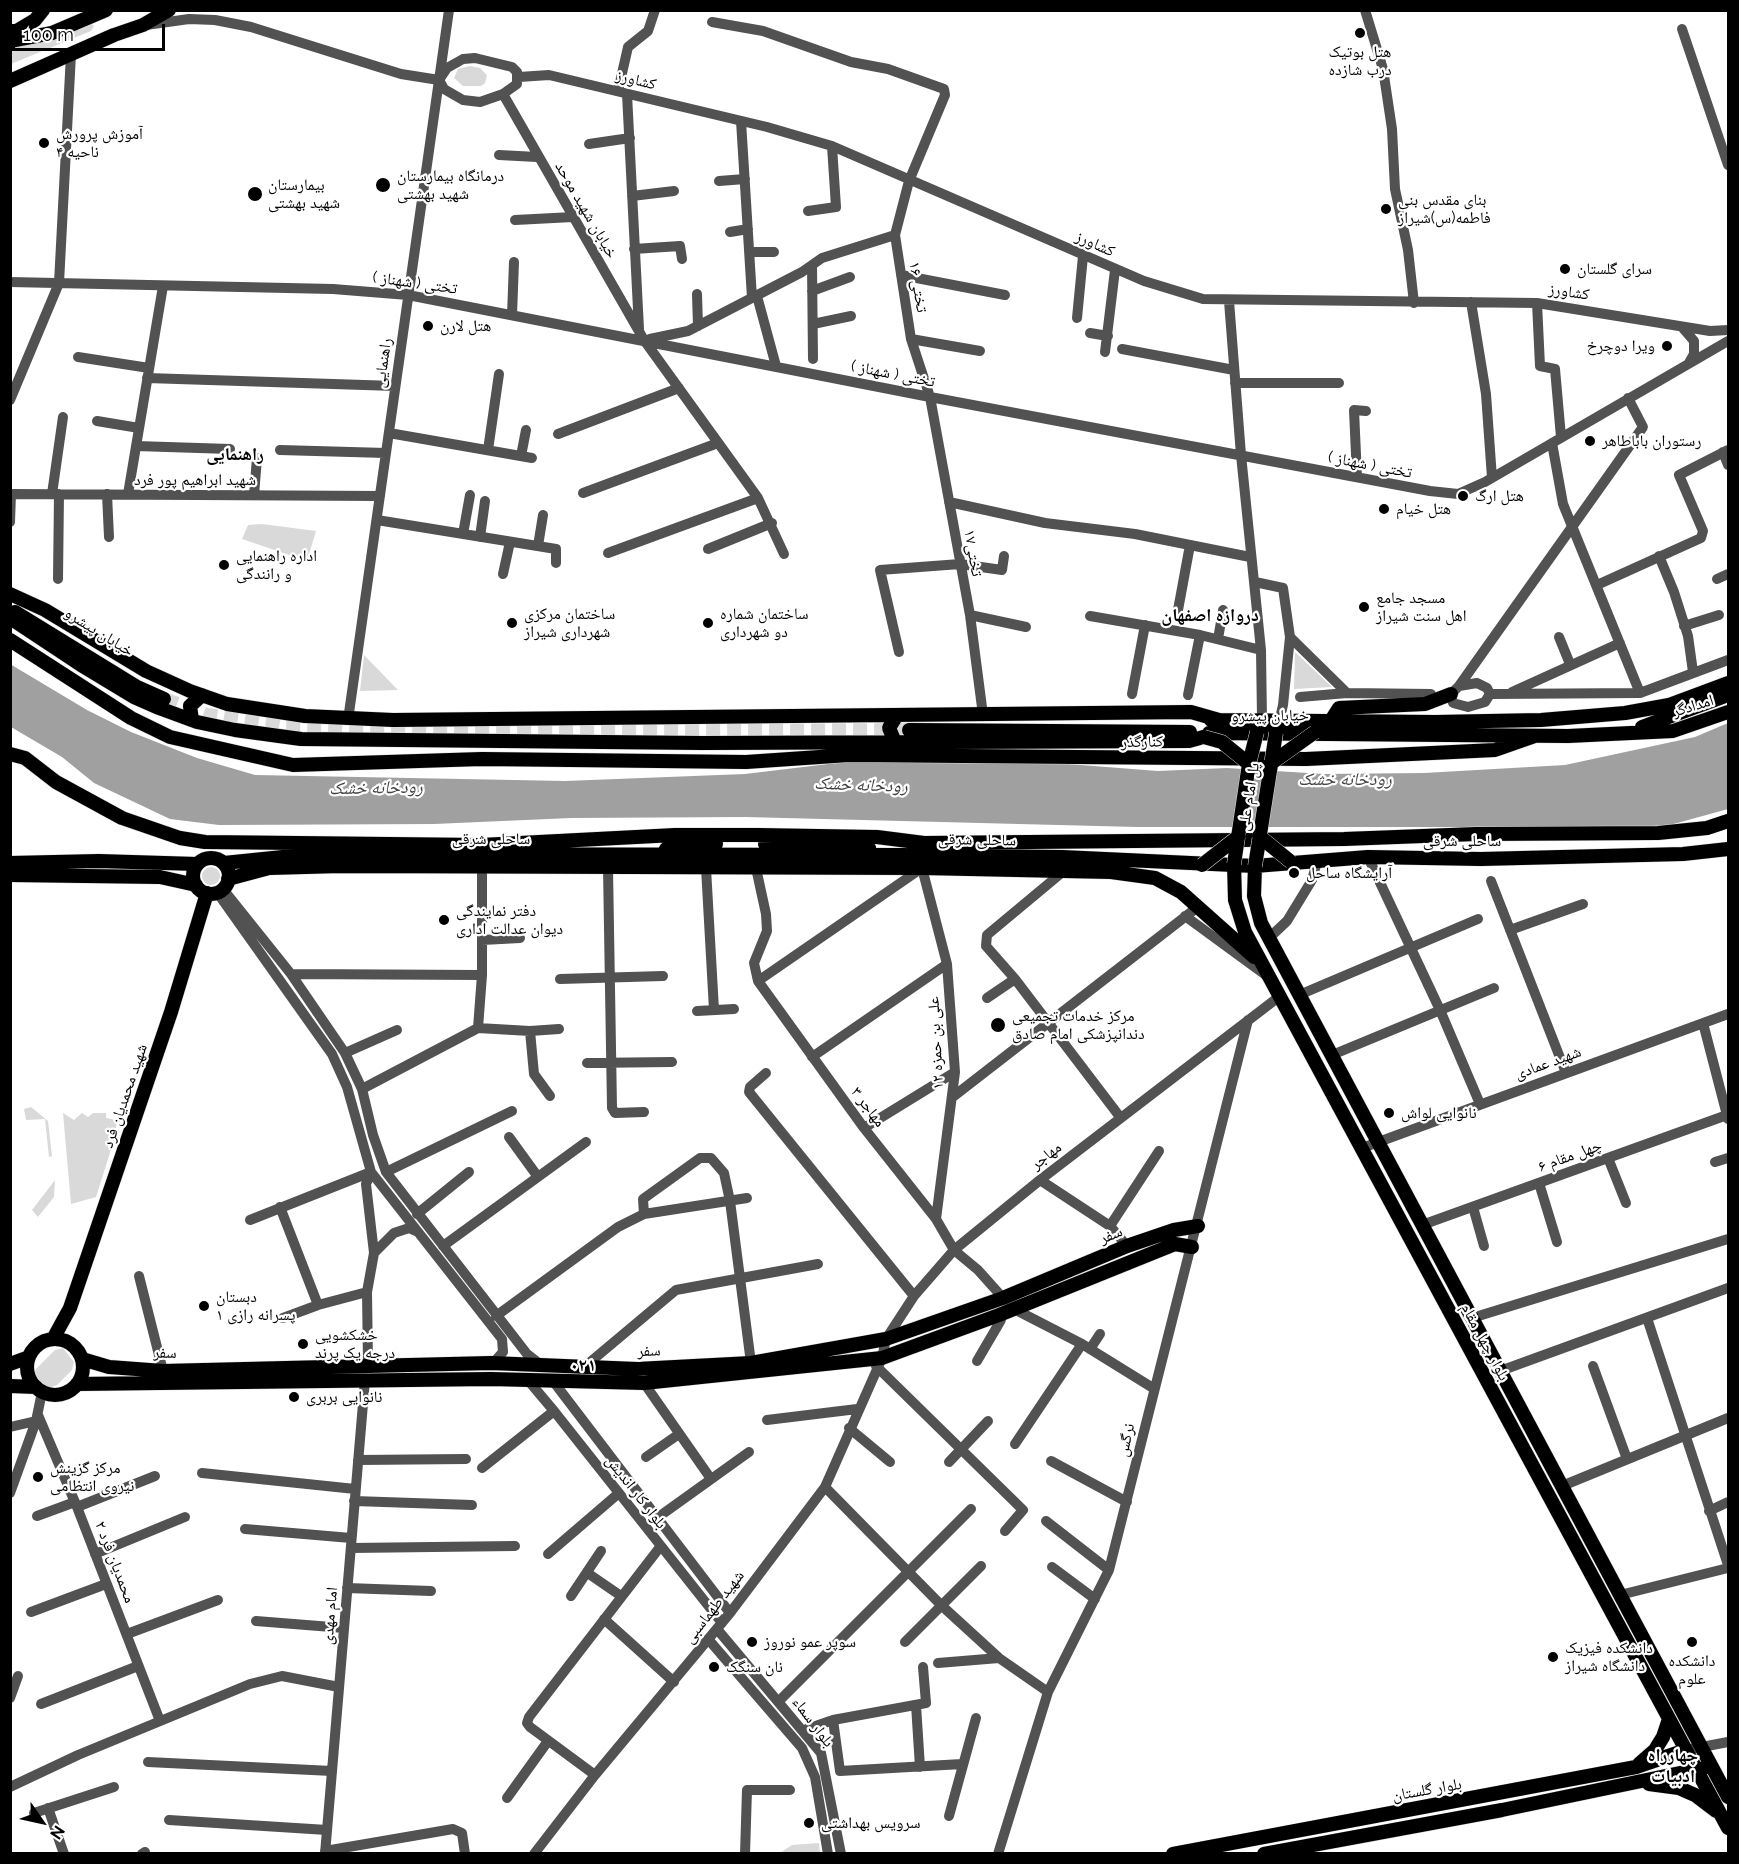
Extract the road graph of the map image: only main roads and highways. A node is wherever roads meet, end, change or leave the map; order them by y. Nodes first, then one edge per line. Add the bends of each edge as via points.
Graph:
1 (43, 10) edge
2 (106, 10) edge
3 (169, 10) edge
4 (10, 35) edge
5 (114, 35) junction
6 (10, 41) edge
7 (10, 81) edge
8 (10, 594) edge
9 (10, 599) edge
10 (10, 609) edge
11 (10, 618) edge
12 (10, 640) edge
13 (1728, 683) edge
14 (1455, 690) road end
15 (174, 693) junction
16 (202, 695) junction
17 (1728, 695) edge
18 (1728, 712) edge
19 (176, 714) junction
20 (878, 715) junction
21 (1332, 719) junction
22 (192, 720) junction
23 (905, 723) junction
24 (1219, 726) junction
25 (1259, 726) junction
26 (1278, 726) junction
27 (1631, 731) junction
28 (1315, 732) junction
29 (1535, 736) junction
30 (1204, 737) junction
31 (506, 742) junction
32 (879, 742) junction
33 (896, 742) junction
34 (10, 754) edge
35 (746, 762) junction
36 (1249, 764) junction
37 (1270, 764) junction
38 (1728, 821) edge
39 (1239, 836) junction
40 (1259, 836) junction
41 (924, 843) junction
42 (1728, 849) edge
43 (635, 856) junction
44 (1291, 862) junction
45 (10, 863) edge
46 (224, 863) junction
47 (197, 864) junction
48 (1234, 864) junction
49 (1202, 865) junction
50 (1255, 866) junction
51 (10, 875) edge
52 (214, 888) junction
53 (1263, 966) junction
54 (1198, 1226) road end
55 (1174, 1230) junction
56 (1175, 1244) junction
57 (1192, 1247) road end
58 (1454, 1284) junction
59 (1439, 1292) junction
60 (70, 1308) junction
61 (53, 1339) junction
62 (71, 1344) junction
63 (29, 1357) junction
64 (82, 1359) junction
65 (10, 1364) edge
66 (77, 1384) junction
67 (10, 1386) edge
68 (39, 1389) junction
69 (1669, 1719) junction
70 (1686, 1750) junction
71 (1712, 1766) junction
72 (1636, 1767) junction
73 (1697, 1770) junction
74 (1641, 1783) junction
75 (1498, 1794) junction
76 (1728, 1797) edge
77 (1502, 1810) junction
78 (1721, 1815) junction
79 (1355, 1819) junction
80 (1728, 1828) edge
81 (1360, 1836) junction
82 (1173, 1854) edge
83 (1264, 1854) edge

1 - 4 main road via 35,20
2 - 5 main road
2 - 6 main road via 52,33
3 - 5 main road
5 - 7 main road
8 - 15 main road via 45,610 146,671
9 - 15 main road, خیابان پیشرو
10 - 15 main road, خیابان پیشرو via 137,687
11 - 19 main road via 134,697
12 - 35 main road via 131,718 170,736 292,765 482,759
13 - 21 main road, خیابان پیشرو via 1669,705 1625,713 1541,720
14 - 21 main road via 1425,704 1339,708
15 - 16 main road
15 - 19 main road via 184,705
16 - 20 main road via 264,712 348,720
16 - 22 main road via 190,706
17 - 27 main road
18 - 27 main road, امدادگر via 1673,730
19 - 22 main road
20 - 23 main road
20 - 32 main road via 883,728
21 - 26 main road, خیابان پیشرو
22 - 31 main road via 301,739
23 - 24 main road, خیابان پیشرو
23 - 24 main road via 982,715 1191,712
23 - 33 main road via 889,728
24 - 25 main road, خیابان پیشرو
24 - 30 main road
25 - 26 main road, خیابان پیشرو
25 - 36 main road, پل امام علی, bridge
26 - 28 main road, خیابان پیشرو
26 - 37 main road, پل امام علی, bridge
27 - 29 main road, خیابان پیشرو
28 - 29 main road, خیابان پیشرو
28 - 37 main road, bridge
29 - 35 main road, کنارگذر via 1495,750 1306,759 849,755
30 - 33 main road via 1189,741
30 - 36 main road, bridge via 1222,742
31 - 32 main road
31 - 35 main road via 530,750 711,754
32 - 33 main road
34 - 41 main road via 25,758 56,782 122,818 180,838 205,842 481,845 758,835 877,837
36 - 39 main road, پل امام علی, bridge
37 - 40 main road, پل امام علی, bridge
38 - 41 main road via 1707,828 1658,833
39 - 48 main road, پل امام علی, bridge
39 - 49 main road, bridge
40 - 44 main road, bridge
40 - 50 main road, پل امام علی, bridge
41 - 43 main road via 890,849 707,843
42 - 44 main road, ساحلی شرقی via 1683,854 1368,857
43 - 46 main road, ساحلی شرقی via 312,854
43 - 49 main road, ساحلی شرقی via 1062,857
44 - 50 main road, ساحلی شرقی
45 - 47 main road
46 - 47 main road, ساحلی شرقی via 213,858
46 - 52 main road
47 - 52 main road, شهید محمدیان فرد via 193,874
48 - 49 main road, ساحلی شرقی
48 - 50 main road, ساحلی شرقی
48 - 53 main road, بلوار چهل مقام via 1235,900 1245,932
50 - 58 main road, بلوار چهل مقام via 1254,896 1261,923
51 - 52 main road, ساحلی شرقی via 160,877
52 - 53 main road, ساحلی شرقی via 269,868 921,868 1134,873 1181,891
52 - 60 main road, شهید محمدیان فرد
53 - 59 main road, بلوار چهل مقام
54 - 55 main road, سفر
55 - 56 main road
55 - 64 main road, سفر via 1003,1298 886,1339 751,1363 637,1369 493,1363 163,1371 109,1367
56 - 57 main road
56 - 66 main road, سفر via 879,1362 644,1383 526,1379
58 - 59 main road
58 - 71 main road, بلوار چهل مقام
59 - 69 main road, بلوار چهل مقام
60 - 61 main road
60 - 62 main road
61 - 62 main road
61 - 63 main road via 39,1344
62 - 64 main road
63 - 65 main road
63 - 68 main road via 29,1376
64 - 66 main road
66 - 68 main road via 57,1395
67 - 68 main road
69 - 70 main road, بلوار چهل مقام
69 - 72 main road via 1655,1750
70 - 72 main road, بلوار گلستان
70 - 73 main road, بلوار چهل مقام
71 - 73 main road, بلوار گلستان
71 - 76 main road, بلوار چهل مقام
72 - 75 main road, بلوار گلستان
73 - 74 main road, بلوار گلستان
73 - 78 main road, بلوار چهل مقام
74 - 77 main road, بلوار گلستان
74 - 78 main road via 1679,1788
75 - 77 main road
75 - 79 main road, بلوار گلستان
77 - 81 main road, بلوار گلستان
78 - 80 main road, بلوار چهل مقام
79 - 81 main road
79 - 82 main road, بلوار گلستان
81 - 83 main road, بلوار گلستان

